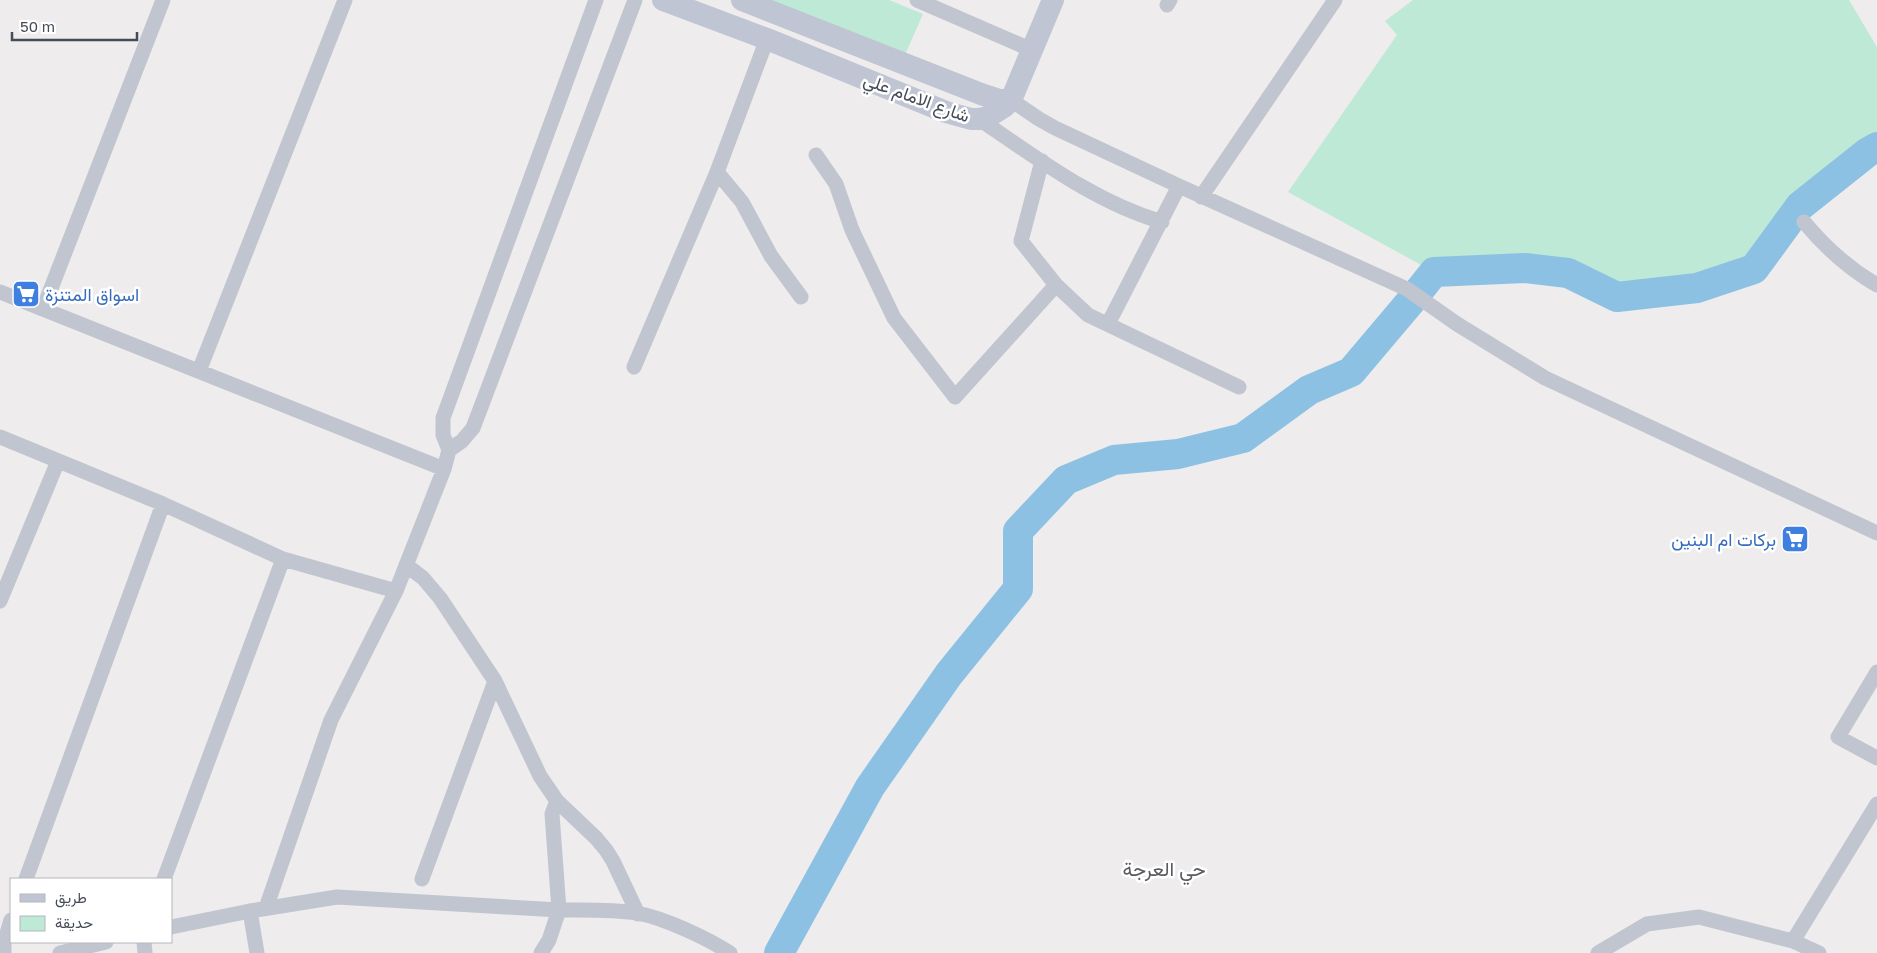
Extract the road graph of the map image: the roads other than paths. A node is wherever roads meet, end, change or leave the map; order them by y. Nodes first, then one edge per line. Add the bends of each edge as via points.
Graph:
1 (163, 0) edge
2 (345, 0) edge
3 (596, 0) edge
4 (635, 0) edge
5 (663, 0) edge
6 (917, 0) edge
7 (1053, 0) edge
8 (1335, 0) edge
9 (748, 1) edge
10 (767, 39) junction
11 (1032, 50) junction
12 (1011, 100) junction
13 (979, 119) junction
14 (816, 155) dead end
15 (1042, 161) junction
16 (717, 172) junction
17 (1179, 186) junction
18 (1201, 196) junction
19 (1162, 222) junction
20 (1804, 222) dead end
21 (1056, 285) junction
22 (1877, 286) edge
23 (0, 292) edge
24 (801, 298) dead end
25 (43, 309) junction
26 (1108, 324) junction
27 (634, 367) dead end
28 (199, 371) junction
29 (1239, 387) dead end
30 (0, 437) edge
31 (449, 450) junction
32 (58, 461) junction
33 (444, 469) junction
34 (163, 504) junction
35 (1877, 533) edge
36 (284, 559) junction
37 (406, 565) junction
38 (396, 591) junction
39 (0, 601) edge
40 (1877, 672) edge
41 (495, 681) junction
42 (1877, 758) edge
43 (557, 801) junction
44 (1877, 804) edge
45 (26, 878) edge
46 (164, 878) edge
47 (422, 878) dead end
48 (266, 908) junction
49 (559, 910) junction
50 (250, 911) junction
51 (638, 914) junction
52 (10, 923) edge
53 (172, 927) edge
54 (1793, 941) junction
55 (102, 943) edge
56 (4, 953) edge
57 (60, 953) edge
58 (257, 953) edge
59 (542, 953) edge
60 (730, 953) edge
61 (1598, 953) edge
62 (1818, 953) edge

1 - 25 street
2 - 28 street
3 - 31 street via 443,418 443,435
4 - 31 street via 473,428
5 - 10 street, شارع الامام علي
6 - 11 street
7 - 11 street
8 - 18 street
9 - 12 street, شارع الامام علي via 981,94
10 - 13 street, شارع الامام علي via 946,112
10 - 16 street
11 - 12 street
12 - 13 street, شارع الامام علي via 997,113
12 - 17 street via 1055,128
13 - 15 street
14 - 21 street via 836,184 852,230 894,318 955,397
15 - 19 street via 1104,200
15 - 21 street via 1021,241
16 - 24 street via 742,202 771,256
16 - 27 street
17 - 18 street
17 - 19 street
18 - 35 street via 1407,289 1545,378
19 - 26 street
20 - 22 street via 1857,274
21 - 26 street via 1088,315
23 - 25 street
25 - 28 street
26 - 29 street
28 - 33 street
30 - 32 street
31 - 33 street
32 - 34 street
32 - 39 street
33 - 37 street
34 - 36 street
34 - 45 street
36 - 38 street
36 - 46 street
37 - 38 street
37 - 41 street via 436,592
38 - 48 street via 331,720
40 - 42 street via 1838,736
41 - 43 street via 540,776
41 - 47 street
43 - 49 street via 552,821
43 - 51 street via 606,850
44 - 54 street
48 - 49 street via 337,897
48 - 50 street
49 - 51 street
49 - 59 street
50 - 53 street
50 - 58 street
51 - 60 street via 684,929
52 - 56 street
54 - 61 street via 1699,917 1647,924
54 - 62 street
55 - 57 street

